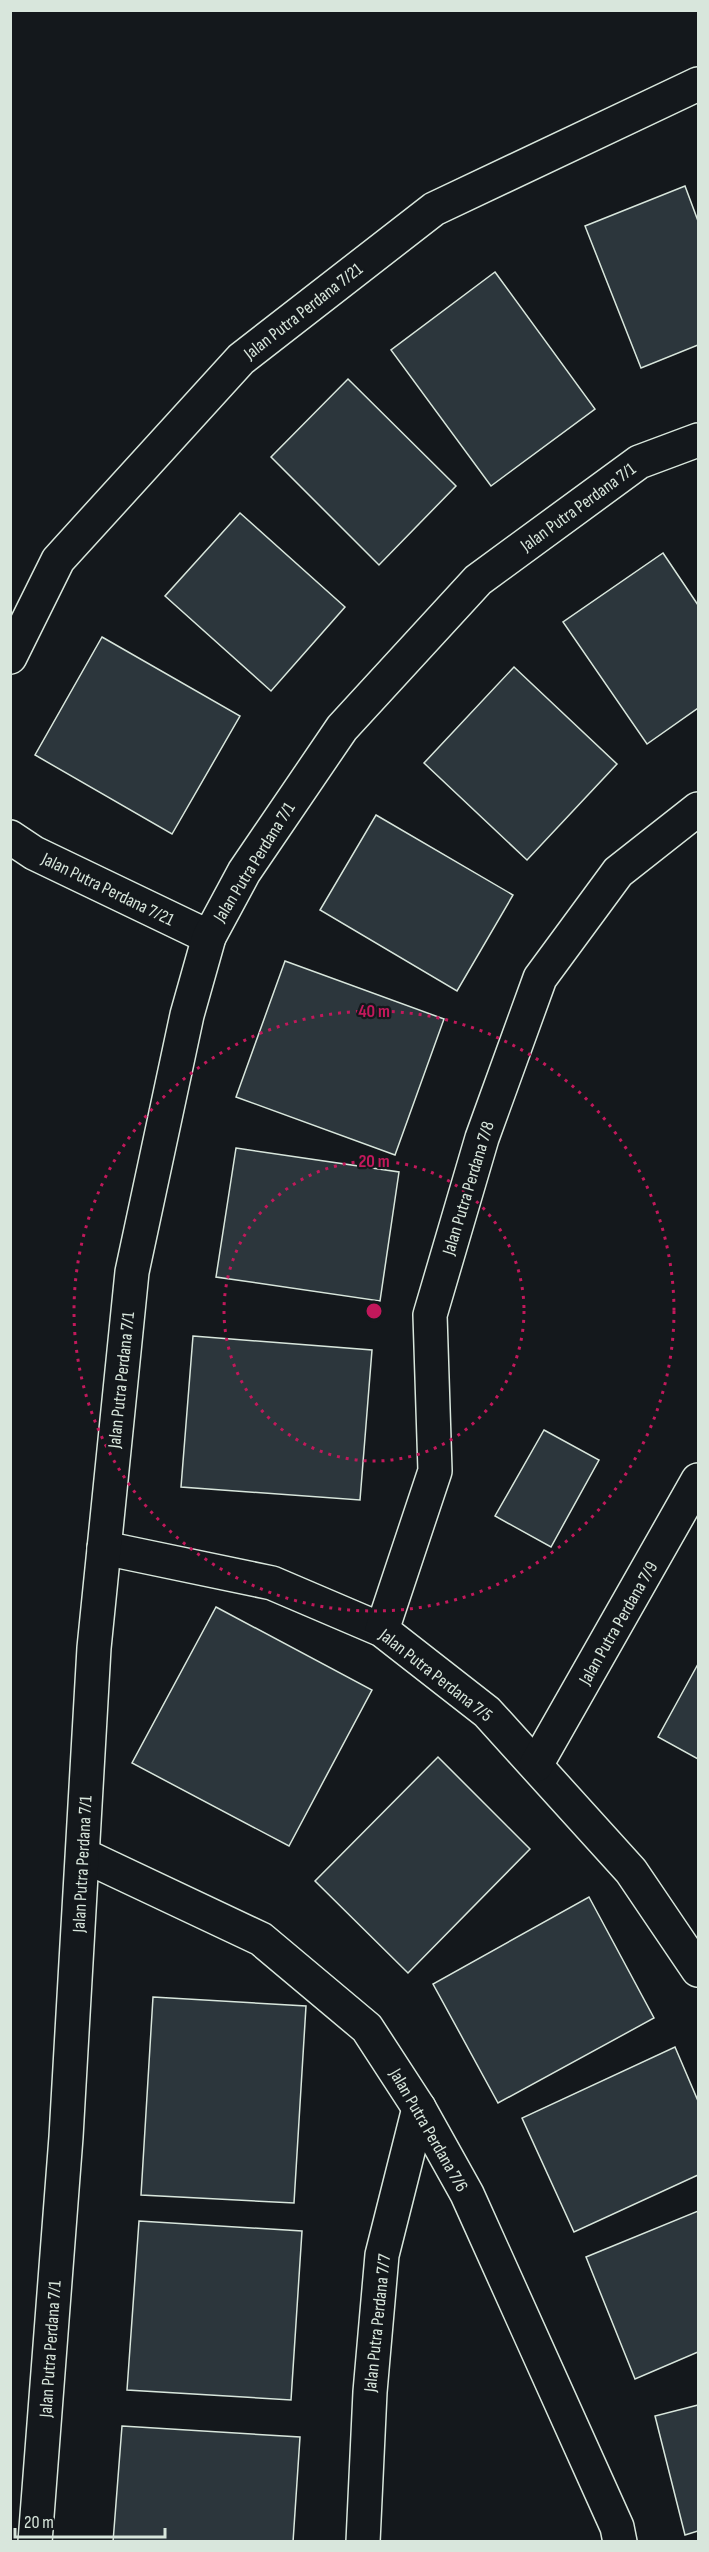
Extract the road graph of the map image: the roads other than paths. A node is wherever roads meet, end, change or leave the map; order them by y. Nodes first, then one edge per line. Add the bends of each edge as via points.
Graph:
1 (699, 84) edge
2 (699, 440) edge
3 (10, 657) edge
4 (699, 809) edge
5 (10, 837) edge
6 (208, 937) junction
7 (699, 1480) edge
8 (104, 1548) junction
9 (382, 1630) junction
10 (536, 1765) junction
11 (83, 1855) junction
12 (699, 1970) edge
13 (419, 2108) junction
14 (35, 2541) edge
15 (363, 2541) edge
16 (620, 2541) edge

1 - 3 street, Jalan Putra Perdana 7/21 via 434,209 241,359 58,560
2 - 6 street, Jalan Putra Perdana 7/1 via 639,462 478,580 342,728 244,872
4 - 9 street, Jalan Putra Perdana 7/8 via 618,872 540,978 482,1138 430,1315 435,1471
5 - 6 street, Jalan Putra Perdana 7/21 via 34,853
6 - 8 street, Jalan Putra Perdana 7/1 via 187,1015 132,1272
7 - 10 street, Jalan Putra Perdana 7/9
8 - 9 street, Jalan Putra Perdana 7/5 via 272,1583
8 - 11 street, Jalan Putra Perdana 7/1 via 94,1648
9 - 10 street, Jalan Putra Perdana 7/5 via 487,1712
10 - 12 street, Jalan Putra Perdana 7/5 via 631,1871
11 - 13 street, Jalan Putra Perdana 7/6 via 261,1940 367,2028
11 - 14 street, Jalan Putra Perdana 7/1
13 - 15 street, Jalan Putra Perdana 7/7 via 382,2255
13 - 16 street, Jalan Putra Perdana 7/6 via 467,2194

